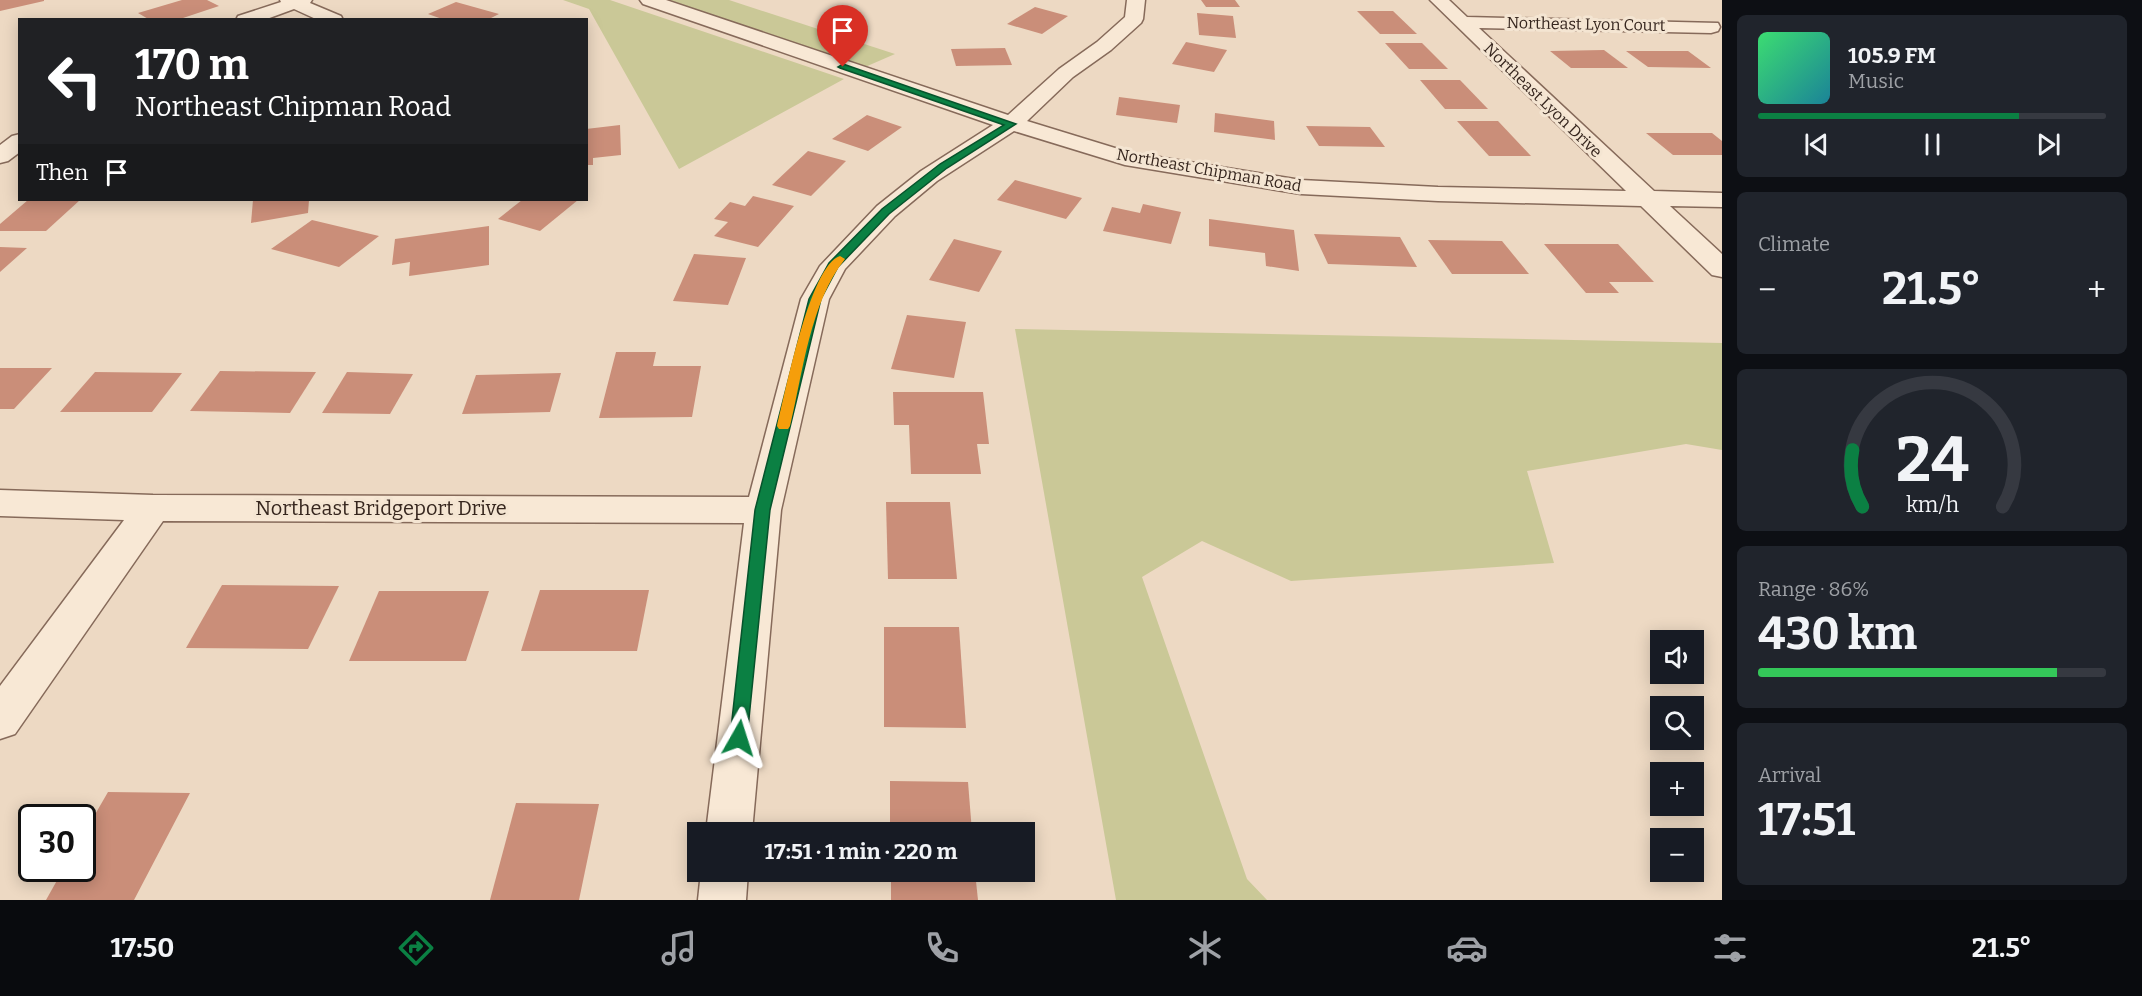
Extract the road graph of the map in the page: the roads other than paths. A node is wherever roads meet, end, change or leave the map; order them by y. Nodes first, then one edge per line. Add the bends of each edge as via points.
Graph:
1 (649, 0) edge
2 (1136, 0) edge
3 (1438, 0) edge
4 (295, 1) edge
5 (250, 18) edge
6 (330, 18) edge
7 (1461, 22) junction
8 (1711, 27) dead end
9 (1011, 124) junction
10 (18, 142) edge
11 (0, 156) edge
12 (1648, 199) junction
13 (1722, 200) edge
14 (1722, 269) edge
15 (0, 503) edge
16 (153, 508) junction
17 (763, 510) junction
18 (0, 720) edge
19 (730, 822) edge
20 (723, 882) edge
21 (722, 900) edge

1 - 9 street, Northeast Chipman Road
2 - 9 street via 1134,19 1066,73
3 - 7 street, Northeast Lyon Drive
4 - 5 street
4 - 6 street
7 - 8 street, Northeast Lyon Court
7 - 12 street, Northeast Lyon Drive
9 - 12 street, Northeast Chipman Road via 1125,158 1301,187
9 - 17 street via 920,183 886,211 833,266 815,299
10 - 11 street
12 - 13 street, Northeast Chipman Road
12 - 14 street
15 - 16 street, Northeast Bridgeport Drive
16 - 17 street, Northeast Bridgeport Drive
16 - 18 street
17 - 19 street
20 - 21 street

